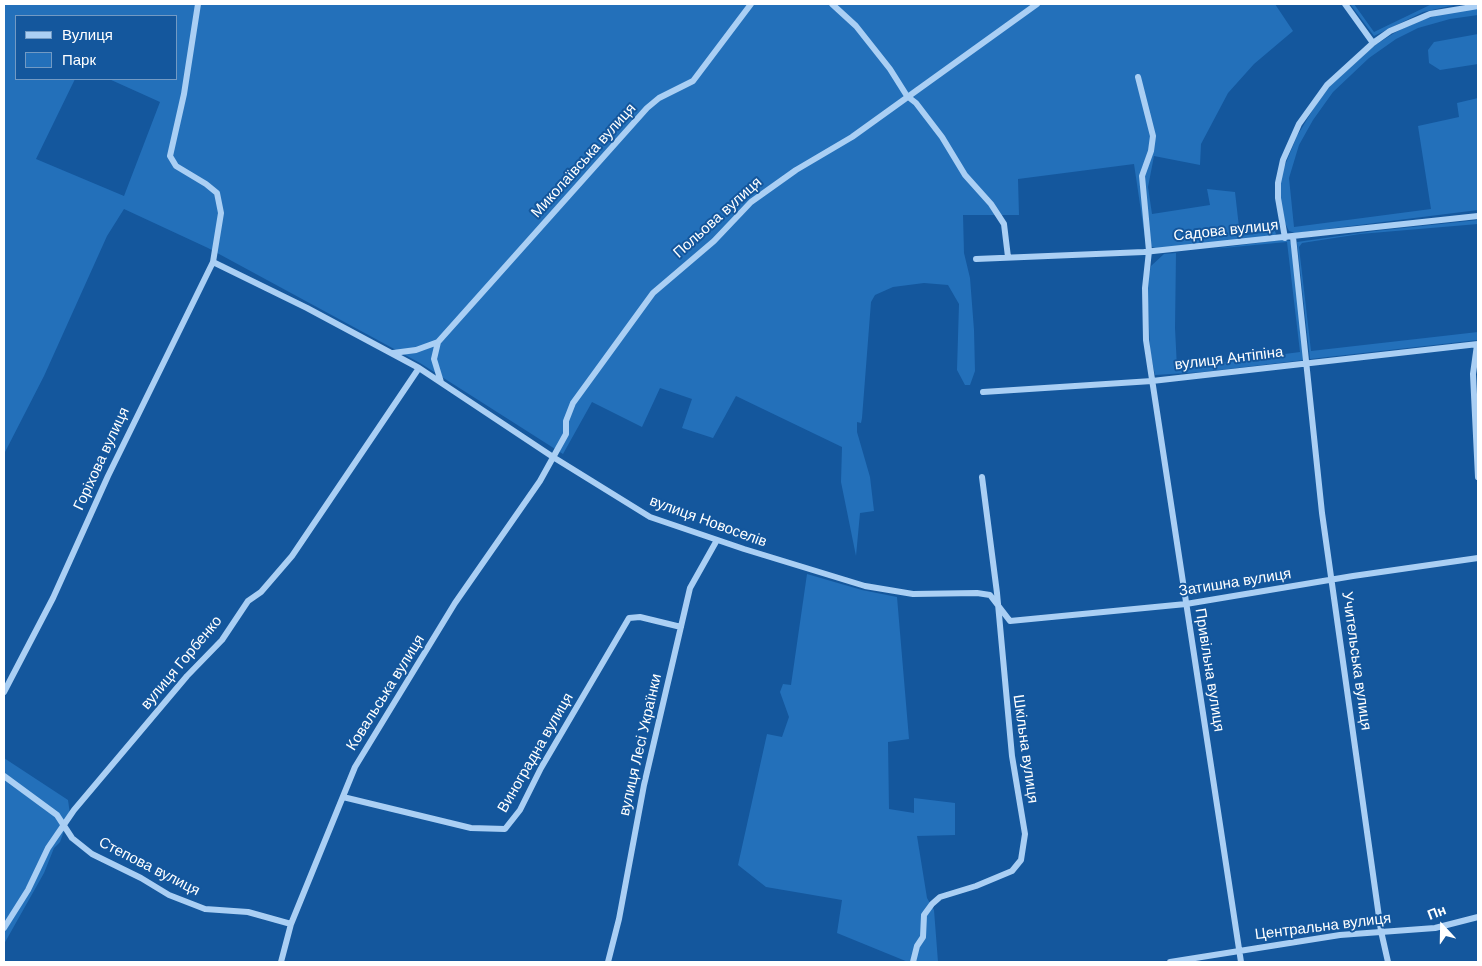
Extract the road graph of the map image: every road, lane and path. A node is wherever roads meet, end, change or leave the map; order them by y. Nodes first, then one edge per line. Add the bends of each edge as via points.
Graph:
1 (198, 4) edge
2 (752, 4) edge
3 (832, 4) edge
4 (1037, 4) edge
5 (1345, 4) edge
6 (1478, 6) edge
7 (1372, 43) junction
8 (1138, 77) dead end
9 (908, 96) junction
10 (1478, 216) edge
11 (1293, 237) junction
12 (1285, 238) junction
13 (1149, 251) junction
14 (1008, 257) junction
15 (976, 259) dead end
16 (213, 262) junction
17 (438, 342) junction
18 (1477, 344) edge
19 (392, 353) junction
20 (1307, 363) junction
21 (419, 368) junction
22 (1152, 381) junction
23 (441, 382) junction
24 (982, 392) dead end
25 (553, 457) junction
26 (982, 477) dead end
27 (1478, 477) edge
28 (717, 540) junction
29 (1478, 558) edge
30 (1332, 581) junction
31 (1186, 604) junction
32 (999, 609) junction
33 (681, 627) junction
34 (4, 692) edge
35 (4, 776) edge
36 (343, 797) junction
37 (64, 826) junction
38 (1478, 917) edge
39 (291, 924) junction
40 (4, 928) edge
41 (1381, 932) junction
42 (1240, 950) junction
43 (281, 962) edge
44 (608, 962) edge
45 (913, 962) edge
46 (1170, 962) edge
47 (1241, 962) edge
48 (1388, 962) edge

1 - 16 street, Горіхова вулиця via 184,94 170,156 176,166 216,193 221,205
2 - 17 street, Миколаївська вулиця via 693,82 659,98 647,108
3 - 9 street via 856,26
4 - 9 street, Польова вулиця
5 - 7 street
6 - 7 street via 1430,14 1406,23
7 - 12 street via 1327,85 1291,140 1278,183
8 - 13 street, Привільна вулиця via 1153,136 1142,176
9 - 14 street via 924,112 964,175 991,204 1004,224
9 - 25 street, Польова вулиця via 852,137 796,170 751,202 714,241 666,280 573,403 566,420 566,434
10 - 11 street, Садова вулиця
11 - 12 street, Садова вулиця
11 - 20 street, Учительська вулиця
12 - 13 street, Садова вулиця
13 - 14 street, Садова вулиця
13 - 22 street, Привільна вулиця via 1145,288
14 - 15 street, Садова вулиця
16 - 19 street, вулиця Новоселів
16 - 34 street, Горіхова вулиця via 108,476 53,598
17 - 19 street, Миколаївська вулиця via 416,350
17 - 23 street via 434,360
18 - 20 street, вулиця Антіпіна
18 - 27 street via 1473,374
19 - 21 street, вулиця Новоселів
20 - 22 street, вулиця Антіпіна
20 - 30 street, Учительська вулиця
21 - 23 street, вулиця Новоселів
21 - 37 street, вулиця Горбенко via 292,556 261,592 248,601 222,640 187,676
22 - 24 street, вулиця Антіпіна
22 - 31 street, Привільна вулиця
23 - 25 street, вулиця Новоселів
25 - 28 street, вулиця Новоселів via 650,516
25 - 36 street, Ковальська вулиця via 540,481 454,603 355,767
26 - 32 street, Шкільна вулиця
28 - 32 street, вулиця Новоселів via 865,586 913,594 990,595
28 - 33 street, вулиця Лесі Українки via 690,588
29 - 30 street, Затишна вулиця
30 - 31 street, Затишна вулиця
30 - 41 street, Учительська вулиця
31 - 32 street, Затишна вулиця via 1010,621
31 - 42 street, Привільна вулиця
32 - 45 street, Шкільна вулиця via 1012,756 1025,834 1021,860 1012,872 940,897 932,904 924,915 923,937
33 - 36 street, Виноградна вулиця via 640,617 629,618 520,810 505,829 471,828
33 - 44 street, вулиця Лесі Українки via 644,785
35 - 37 street, Степова вулиця via 49,808
36 - 39 street, Ковальська вулиця
37 - 39 street, Степова вулиця via 72,838 92,854 169,895 205,909 248,912
37 - 40 street, вулиця Горбенко via 48,848 28,890
38 - 41 street, Центральна вулиця via 1435,928
39 - 43 street, Ковальська вулиця
41 - 42 street, Центральна вулиця
41 - 48 street, Учительська вулиця
42 - 46 street, Центральна вулиця
42 - 47 street, Привільна вулиця

